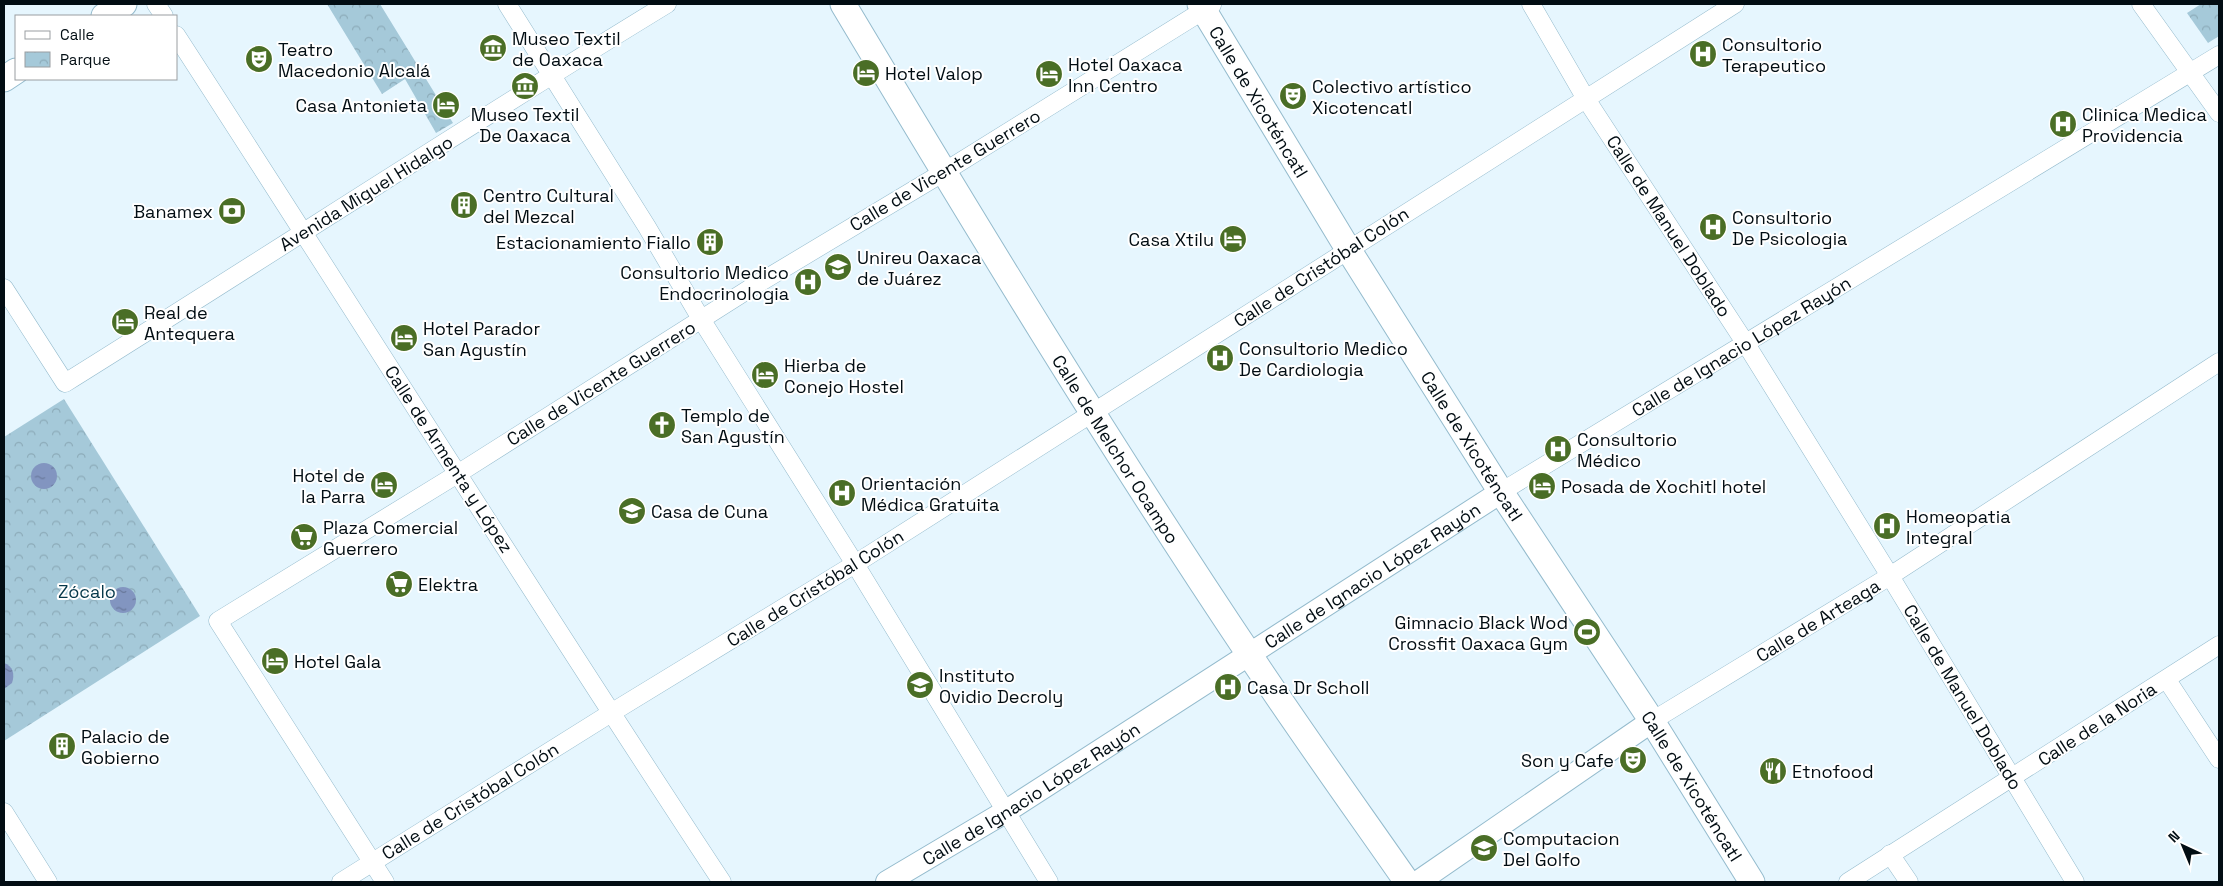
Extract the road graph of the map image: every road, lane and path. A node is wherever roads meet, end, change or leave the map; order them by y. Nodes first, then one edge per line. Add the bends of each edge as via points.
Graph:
1 (124, 4) edge
2 (156, 4) edge
3 (507, 4) edge
4 (667, 4) edge
5 (843, 4) edge
6 (1531, 4) edge
7 (1735, 4) edge
8 (2140, 4) edge
9 (1206, 6) edge
10 (106, 15) edge
11 (163, 15) edge
12 (178, 37) edge
13 (2219, 55) edge
14 (15, 72) edge
15 (2191, 73) junction
16 (552, 74) junction
17 (4, 79) edge
18 (1586, 99) junction
19 (2219, 114) edge
20 (944, 172) junction
21 (304, 231) junction
22 (1348, 249) junction
23 (4, 288) edge
24 (701, 319) junction
25 (1746, 344) junction
26 (2219, 362) edge
27 (1094, 413) junction
28 (459, 473) junction
29 (1501, 492) junction
30 (856, 564) junction
31 (1890, 576) junction
32 (2219, 646) edge
33 (1248, 654) junction
34 (2167, 680) junction
35 (611, 713) junction
36 (1652, 721) junction
37 (2219, 759) edge
38 (2011, 779) junction
39 (4, 812) edge
40 (1005, 812) junction
41 (1890, 854) junction
42 (372, 862) junction
43 (48, 882) edge
44 (342, 882) edge
45 (385, 882) edge
46 (722, 882) edge
47 (887, 882) edge
48 (1048, 882) edge
49 (1407, 882) edge
50 (1418, 882) edge
51 (1752, 882) edge
52 (1848, 882) edge
53 (1909, 882) edge
54 (2075, 882) edge

1 - 10 main road
2 - 11 street
3 - 16 street
4 - 16 street, Avenida Miguel Hidalgo
5 - 20 main road, Calle de Melchor Ocampo
6 - 18 street, Calle de Manuel Doblado
7 - 18 street, Calle de Cristóbal Colón
8 - 15 street
9 - 20 street, Calle de Vicente Guerrero
9 - 22 main road, Calle de Xicoténcatl
12 - 21 street, Calle de Armenta y López
13 - 15 street, Calle de Ignacio López Rayón
14 - 17 main road
15 - 19 street
15 - 25 street, Calle de Ignacio López Rayón
16 - 21 street, Avenida Miguel Hidalgo
16 - 24 street
18 - 22 street, Calle de Cristóbal Colón
18 - 25 street, Calle de Manuel Doblado
20 - 24 street, Calle de Vicente Guerrero
20 - 27 main road, Calle de Melchor Ocampo
21 - 23 street, Avenida Miguel Hidalgo via 65,383
21 - 28 street, Calle de Armenta y López
22 - 27 street, Calle de Cristóbal Colón
22 - 29 main road, Calle de Xicoténcatl
24 - 28 street, Calle de Vicente Guerrero
24 - 30 street
25 - 29 street, Calle de Ignacio López Rayón
25 - 31 street, Calle de Manuel Doblado
26 - 31 street, Calle de Arteaga
27 - 30 street, Calle de Cristóbal Colón
27 - 33 main road, Calle de Melchor Ocampo
28 - 35 street, Calle de Armenta y López
28 - 42 street, Calle de Vicente Guerrero via 218,621
29 - 33 street, Calle de Ignacio López Rayón
29 - 36 main road, Calle de Xicoténcatl
30 - 35 street, Calle de Cristóbal Colón
30 - 40 street
31 - 36 street, Calle de Arteaga
31 - 38 street, Calle de Manuel Doblado
32 - 34 street, Calle de la Noria
33 - 40 street, Calle de Ignacio López Rayón
33 - 49 main road, Calle de Melchor Ocampo
34 - 37 street
34 - 38 street, Calle de la Noria
35 - 42 street, Calle de Cristóbal Colón
35 - 46 street, Calle de Armenta y López
36 - 50 street, Calle de Arteaga
36 - 51 main road, Calle de Xicoténcatl
38 - 41 street, Calle de la Noria
38 - 54 street, Calle de Manuel Doblado
39 - 43 street
40 - 47 street, Calle de Ignacio López Rayón
40 - 48 street
41 - 52 street, Calle de la Noria
41 - 53 street
42 - 44 street, Calle de Cristóbal Colón
42 - 45 street

